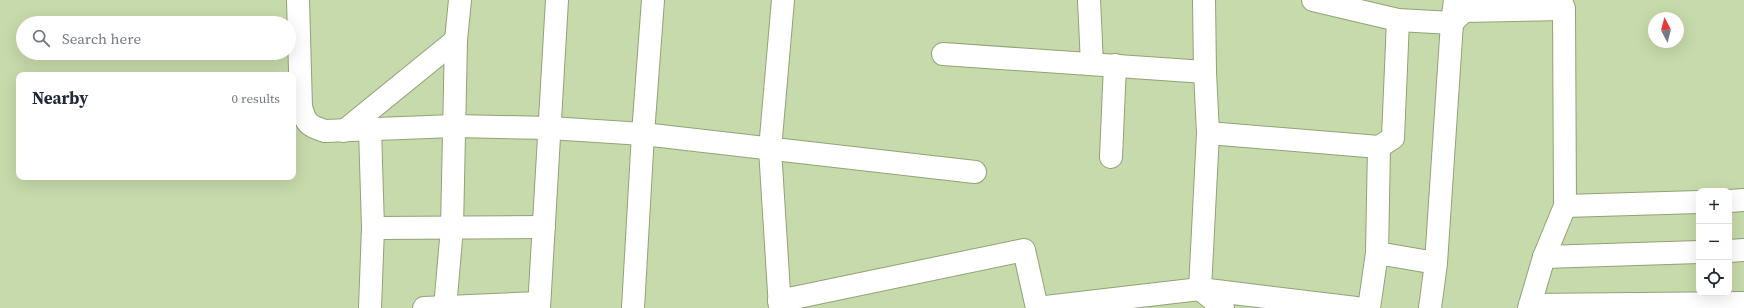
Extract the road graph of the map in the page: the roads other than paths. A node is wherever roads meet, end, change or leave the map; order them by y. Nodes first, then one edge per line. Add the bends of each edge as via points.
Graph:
1 (298, 0) edge
2 (460, 0) edge
3 (557, 0) edge
4 (653, 0) edge
5 (783, 0) edge
6 (1090, 0) edge
7 (1204, 0) edge
8 (1313, 0) edge
9 (1455, 0) edge
10 (1563, 4) edge
11 (1398, 20) junction
12 (1452, 23) junction
13 (456, 40) junction
14 (943, 54) dead end
15 (1092, 64) junction
16 (1115, 65) junction
17 (1205, 72) junction
18 (454, 126) junction
19 (550, 128) junction
20 (370, 129) junction
21 (344, 131) junction
22 (1208, 133) junction
23 (643, 134) junction
24 (1379, 147) junction
25 (770, 149) junction
26 (1111, 157) dead end
27 (975, 172) dead end
28 (1744, 200) edge
29 (1732, 201) edge
30 (1696, 202) edge
31 (1565, 206) junction
32 (544, 227) junction
33 (372, 228) junction
34 (452, 228) junction
35 (1744, 250) edge
36 (1732, 251) edge
37 (1696, 252) edge
38 (1377, 253) junction
39 (1544, 256) junction
40 (1436, 263) junction
41 (1200, 289) junction
42 (1744, 303) edge
43 (779, 304) edge
44 (539, 306) edge
45 (1530, 306) edge
46 (445, 307) edge
47 (370, 308) edge
48 (424, 308) edge
49 (633, 308) edge
50 (1037, 308) edge
51 (1223, 308) edge
52 (1356, 308) edge
53 (1368, 308) edge
54 (1430, 308) edge

1 - 21 street via 301,107 304,117 310,126 325,131
2 - 13 street
3 - 19 street
4 - 23 street
5 - 25 street
6 - 15 street
7 - 17 street
8 - 11 street
9 - 12 street
10 - 12 street via 1464,11
10 - 31 street
11 - 12 street
11 - 24 street via 1393,138
12 - 40 street
13 - 18 street
13 - 21 street
14 - 15 street
15 - 16 street
16 - 17 street
16 - 26 street
17 - 22 street
18 - 19 street
18 - 20 street
18 - 34 street
19 - 23 street
19 - 32 street
20 - 21 street
20 - 33 street
22 - 24 street
22 - 41 street
23 - 25 street
23 - 49 street
24 - 38 street
25 - 27 street
25 - 43 street
28 - 29 street
30 - 31 street
31 - 39 street
32 - 34 street
32 - 44 street
33 - 34 street
33 - 47 street
34 - 46 street
35 - 36 street
37 - 39 street
38 - 40 street
38 - 53 street
39 - 45 street
40 - 54 street
41 - 50 street
41 - 51 street
41 - 52 street
42 - 45 street
43 - 50 street via 1024,250
44 - 46 street
46 - 48 street

